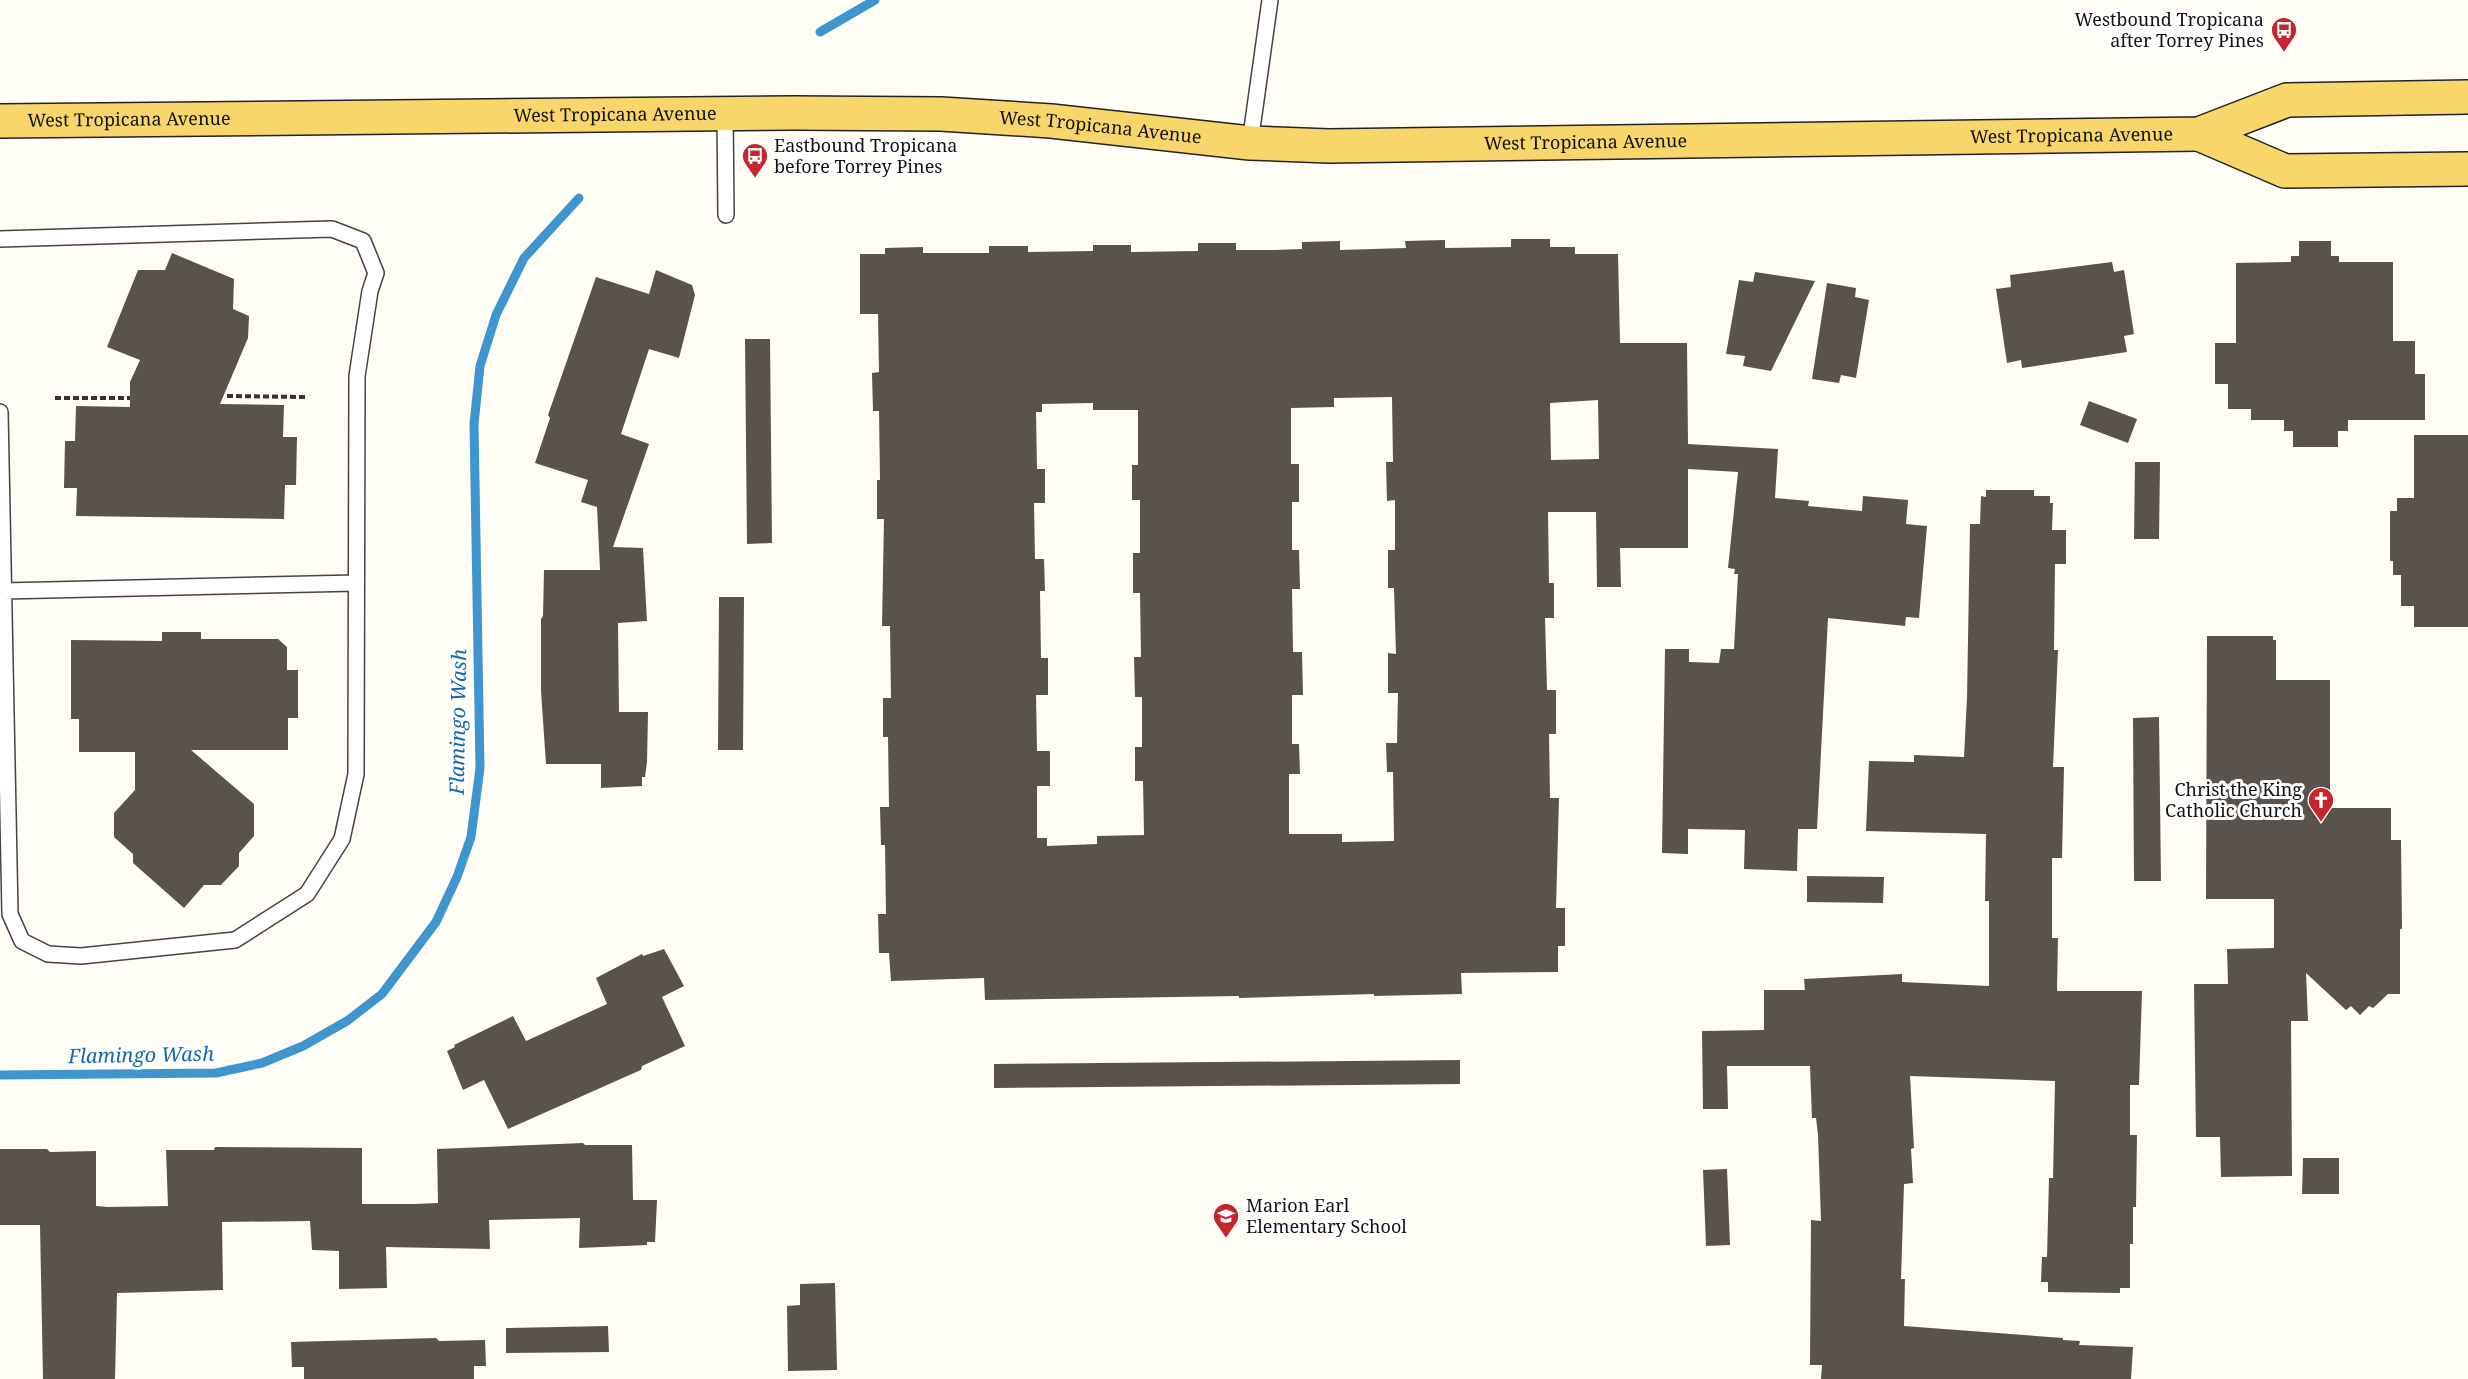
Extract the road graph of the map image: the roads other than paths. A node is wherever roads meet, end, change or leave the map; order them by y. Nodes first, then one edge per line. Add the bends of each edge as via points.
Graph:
1 (1270, 0) edge
2 (2468, 97) edge
3 (725, 113) junction
4 (0, 121) edge
5 (2199, 134) junction
6 (1250, 143) junction
7 (2468, 169) edge
8 (726, 215) dead end
9 (0, 239) edge
10 (0, 412) edge
11 (356, 583) junction
12 (3, 591) junction

1 - 6 lane
2 - 5 main road, West Tropicana Avenue via 2287,100
3 - 4 main road, West Tropicana Avenue
3 - 6 main road, West Tropicana Avenue via 941,114
3 - 8 lane
5 - 6 main road, West Tropicana Avenue via 1329,146
5 - 7 main road, West Tropicana Avenue via 2285,171
9 - 11 lane via 332,229 363,241 376,273 357,376
10 - 12 lane
11 - 12 lane
11 - 12 lane via 356,774 342,838 307,894 235,940 81,956 48,954 22,941 9,914

